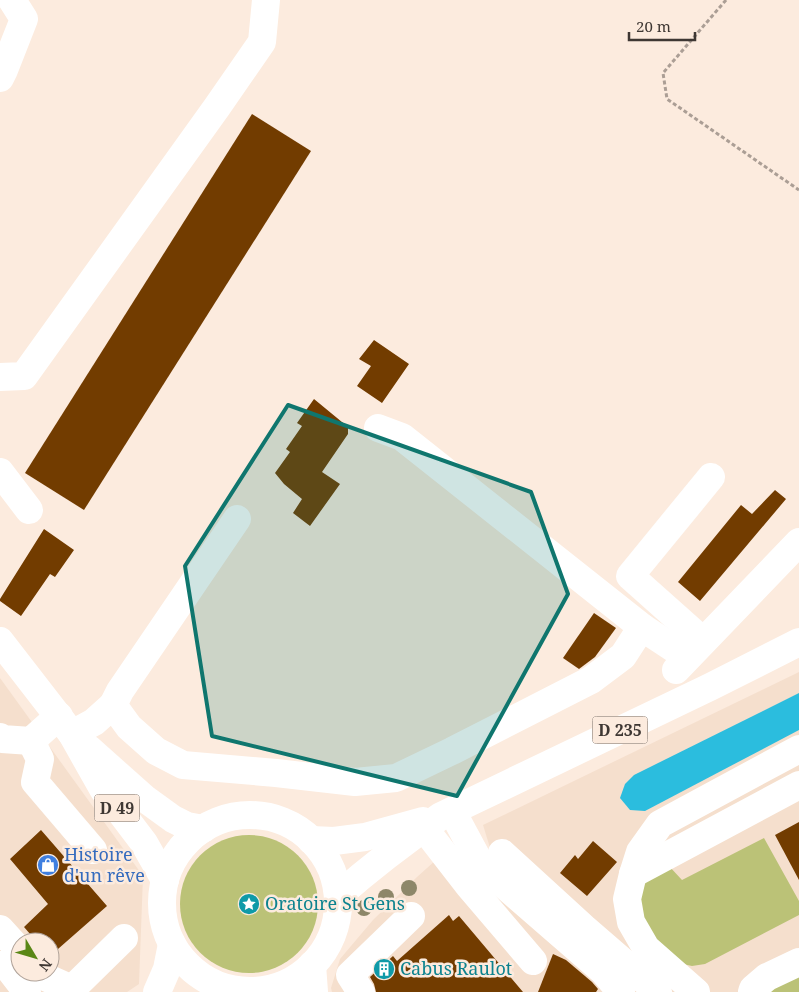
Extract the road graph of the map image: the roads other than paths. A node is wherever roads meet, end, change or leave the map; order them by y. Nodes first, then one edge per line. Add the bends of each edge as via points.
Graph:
1 (12, 0) edge
2 (266, 0) edge
3 (0, 78) edge
4 (0, 377) edge
5 (378, 428) dead end
6 (0, 472) edge
7 (711, 477) dead end
8 (29, 510) dead end
9 (237, 519) dead end
10 (799, 542) edge
11 (643, 628) junction
12 (0, 641) edge
13 (799, 642) edge
14 (689, 656) junction
15 (113, 705) junction
16 (65, 725) junction
17 (0, 737) edge
18 (31, 741) junction
19 (799, 749) edge
20 (799, 785) edge
21 (439, 818) junction
22 (203, 829) junction
23 (311, 840) junction
24 (93, 850) dead end
25 (502, 853) dead end
26 (633, 874) junction
27 (165, 880) junction
28 (338, 896) junction
29 (412, 916) dead end
30 (0, 929) edge
31 (124, 938) dead end
32 (10, 940) edge
33 (172, 944) junction
34 (533, 961) dead end
35 (799, 962) edge
36 (0, 965) edge
37 (312, 965) junction
38 (56, 982) edge
39 (73, 990) edge
40 (222, 990) edge
41 (27, 992) edge
42 (157, 992) edge
43 (255, 992) edge
44 (314, 992) edge
45 (361, 992) edge
46 (621, 992) edge
47 (658, 992) edge
48 (696, 992) edge
49 (752, 992) edge

1 - 3 main road via 24,19
2 - 4 main road via 262,42 217,107 24,376
5 - 11 main road via 402,437
6 - 8 main road
7 - 14 main road via 630,576
9 - 15 main road
10 - 14 main road
11 - 14 main road
11 - 15 main road via 623,656 590,680 396,778 355,782 183,765 156,751 129,727
12 - 16 main road, D 49
13 - 21 main road, D 235
15 - 16 main road via 94,722
16 - 18 main road
16 - 22 main road, D 49 via 144,798 173,819
16 - 27 main road, D 49 via 103,789 144,843
17 - 18 main road
18 - 24 main road via 40,758 35,782
19 - 26 main road via 660,824 640,852
20 - 26 main road
21 - 23 main road, D 235 via 365,836 334,841
21 - 28 main road, D 235 via 370,868
21 - 34 main road via 469,886
21 - 46 main road via 481,865 603,971
22 - 23 main road via 224,819 247,815 271,817 293,826
22 - 27 main road via 181,848
23 - 28 main road via 334,876
25 - 47 main road
26 - 48 main road via 627,899 631,922 646,948
27 - 33 main road via 164,924
28 - 37 main road via 336,921 327,945
29 - 45 main road via 350,975
30 - 32 main road
31 - 39 main road
33 - 40 main road via 194,971
33 - 42 main road via 167,969
35 - 49 main road via 767,977
36 - 41 main road via 6,965
37 - 43 main road via 276,987
37 - 44 main road
38 - 39 main road
40 - 43 main road

